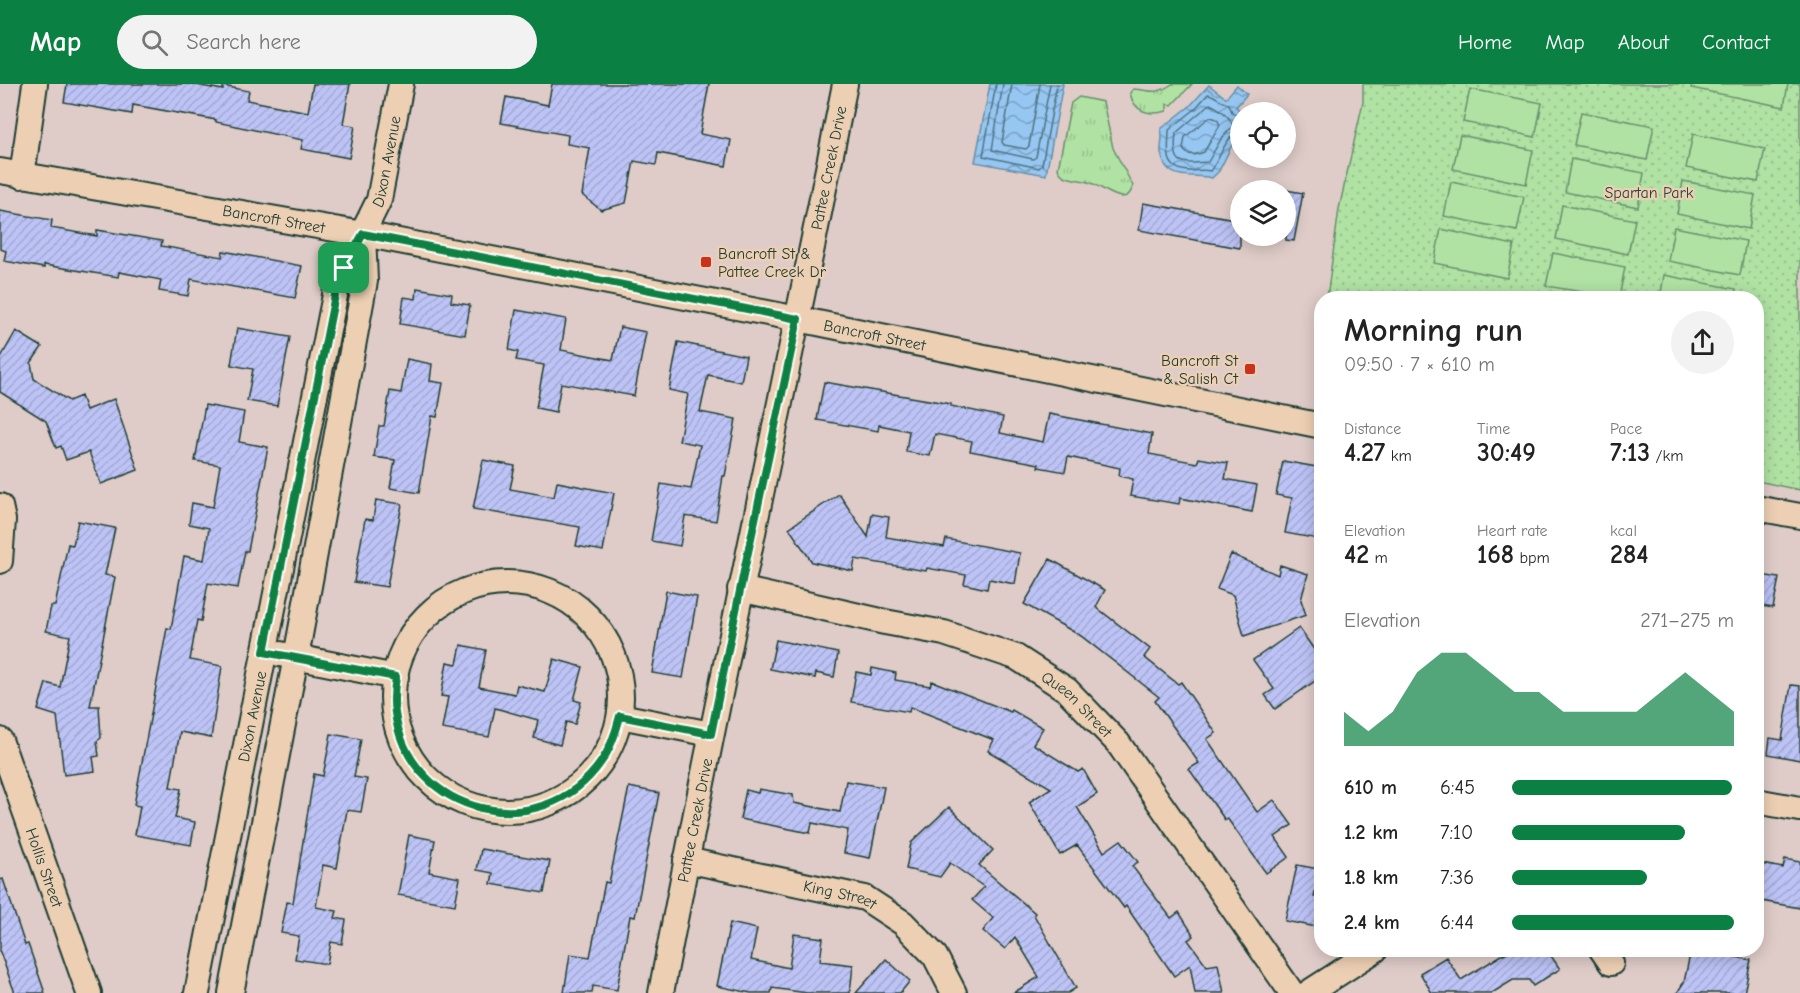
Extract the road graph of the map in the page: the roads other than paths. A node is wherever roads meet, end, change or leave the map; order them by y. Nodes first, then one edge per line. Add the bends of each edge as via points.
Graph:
1 (35, 84) edge
2 (401, 84) edge
3 (845, 84) edge
4 (11, 174) edge
5 (363, 234) junction
6 (798, 319) junction
7 (1314, 424) edge
8 (0, 506) edge
9 (1764, 509) edge
10 (1800, 516) edge
11 (0, 561) edge
12 (740, 589) junction
13 (264, 652) junction
14 (296, 657) junction
15 (396, 677) junction
16 (620, 716) junction
17 (711, 734) junction
18 (0, 740) edge
19 (1764, 802) edge
20 (1800, 809) edge
21 (686, 860) junction
22 (1364, 957) edge
23 (89, 993) edge
24 (197, 993) edge
25 (231, 993) edge
26 (661, 993) edge
27 (954, 993) edge
28 (1292, 993) edge
29 (1308, 993) edge

1 - 4 street
2 - 5 street, Dixon Avenue via 379,200
3 - 6 street, Pattee Creek Drive
4 - 5 street, Bancroft Street
5 - 6 street, Bancroft Street
5 - 13 street, Dixon Avenue via 337,285
5 - 14 street, Dixon Avenue via 365,281
6 - 7 street, Bancroft Street
6 - 12 street, Pattee Creek Drive
8 - 11 street
9 - 10 street
12 - 17 street, Pattee Creek Drive
12 - 28 street, Queen Street via 944,633 1016,657 1067,690 1118,743
13 - 14 street
13 - 24 street, Dixon Avenue
14 - 15 street
14 - 25 street, Dixon Avenue
15 - 16 street via 409,640 442,603 481,586 521,584 560,596 599,629 618,670
15 - 16 street via 393,701 398,727 416,765 444,793 489,810 516,811 542,806 575,789 602,761
16 - 17 street
17 - 21 street, Pattee Creek Drive
18 - 23 street, Hollis Street
19 - 20 street
21 - 26 street, Pattee Creek Drive
21 - 27 street, King Street via 865,898 903,923 934,956
22 - 29 street

